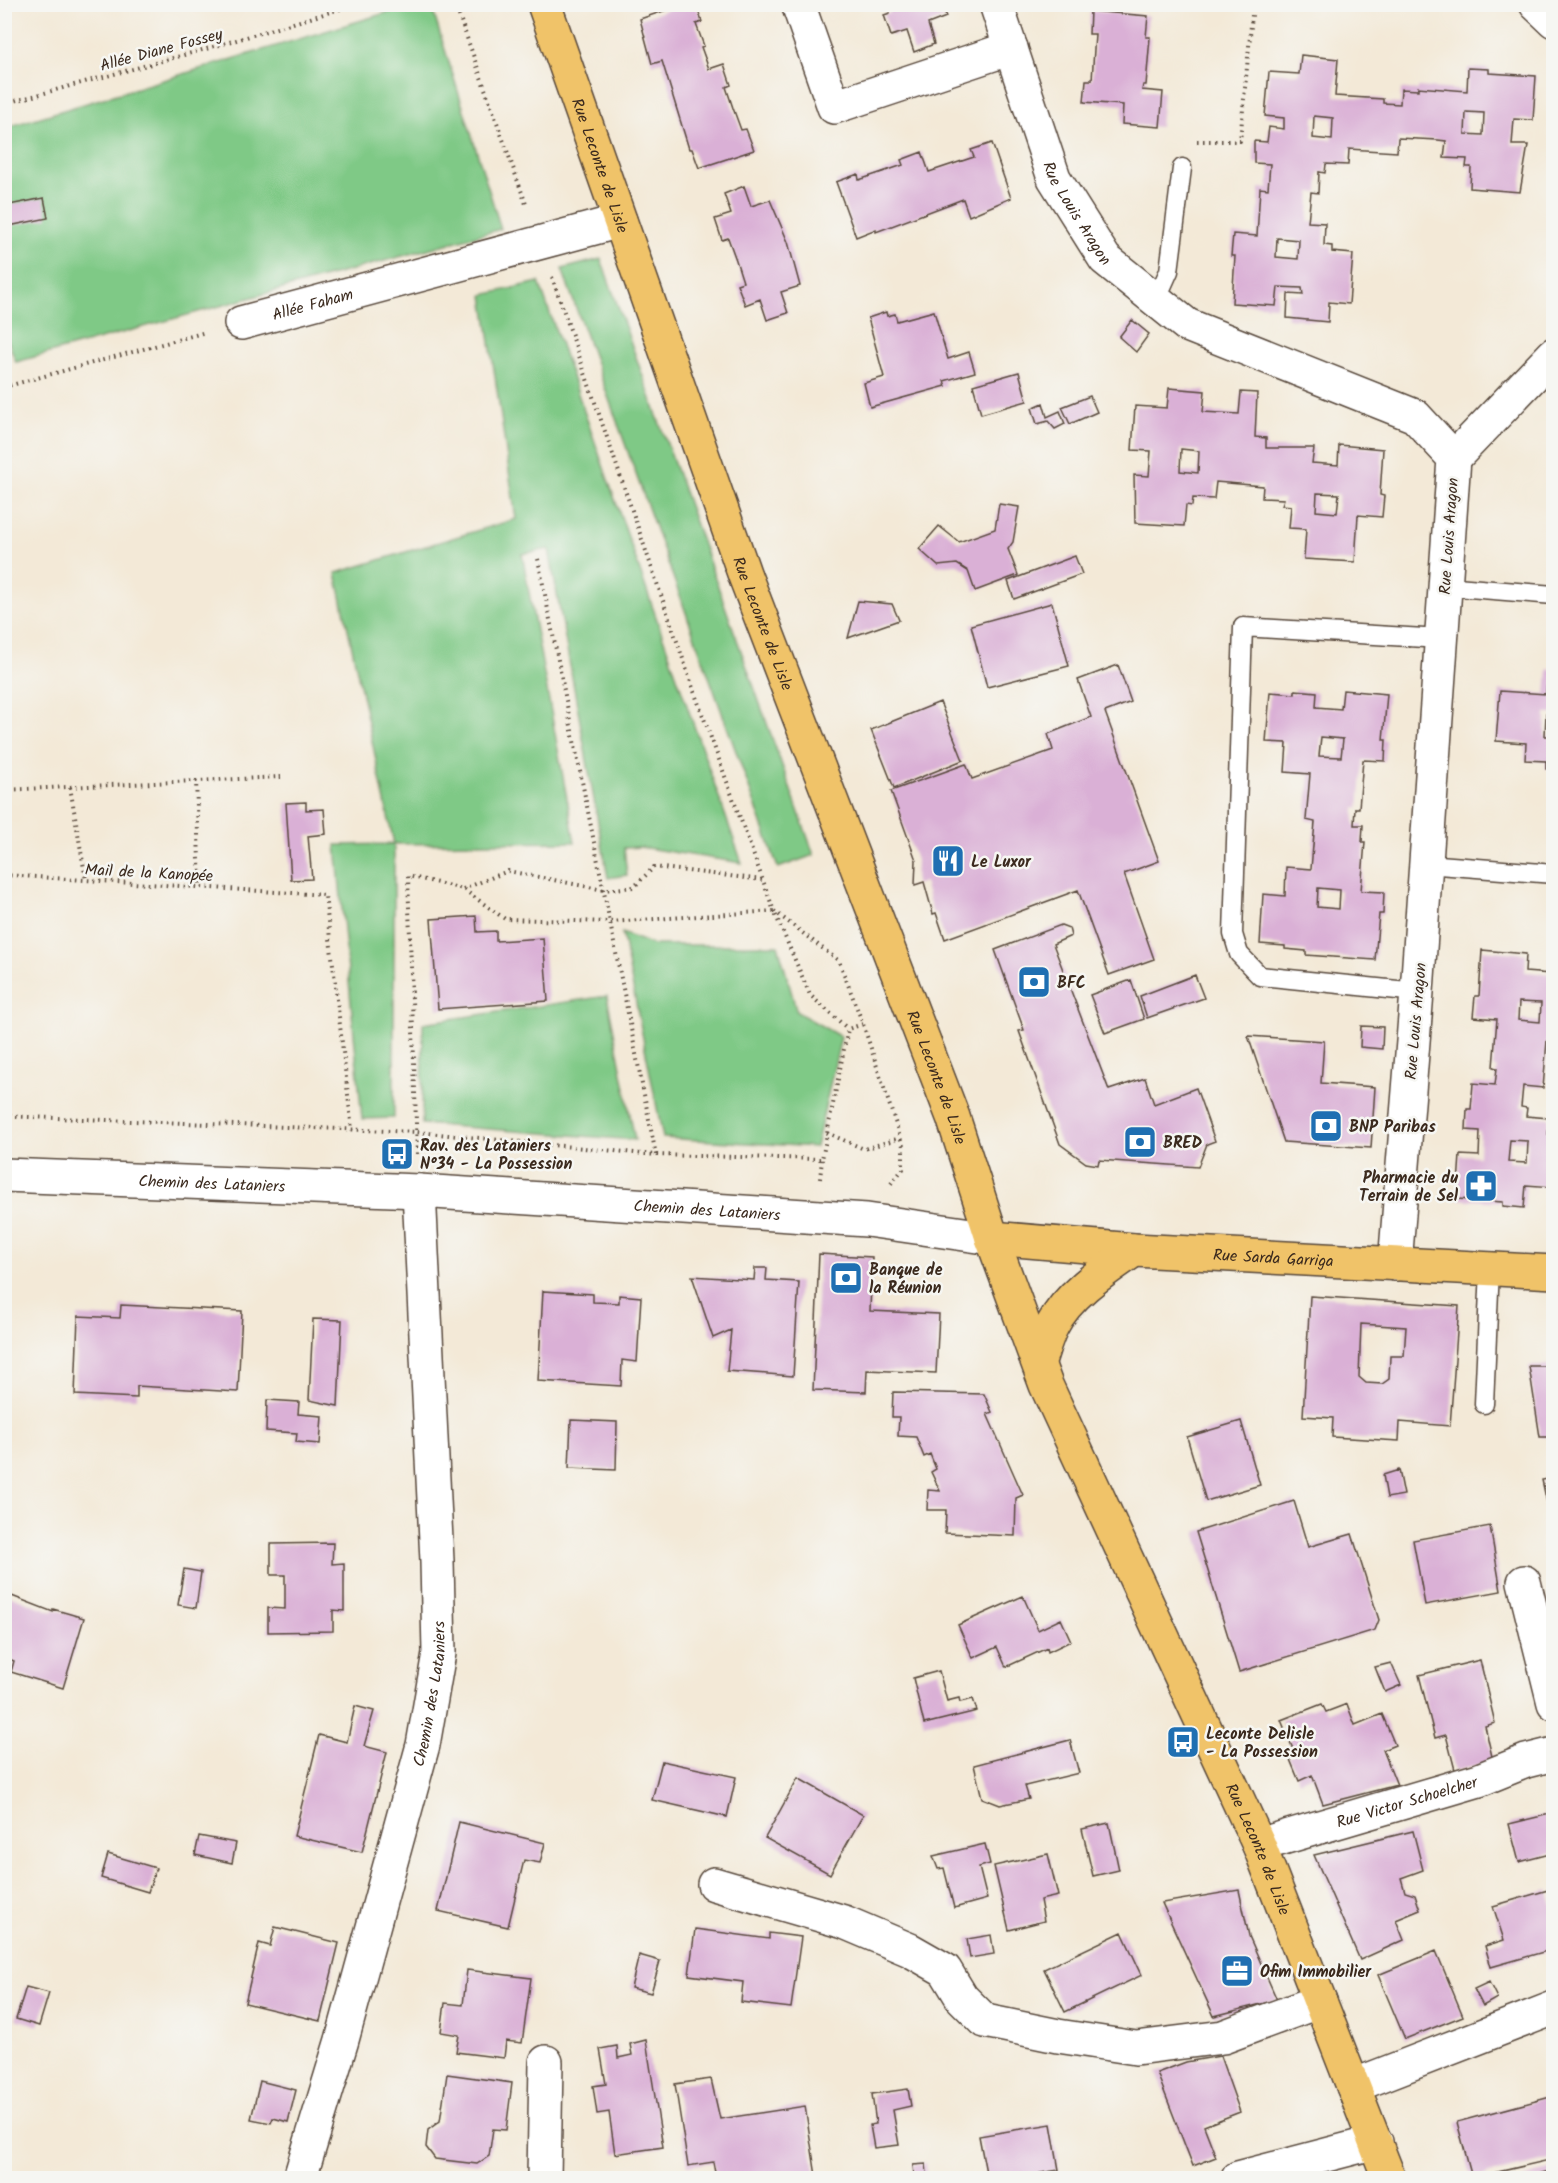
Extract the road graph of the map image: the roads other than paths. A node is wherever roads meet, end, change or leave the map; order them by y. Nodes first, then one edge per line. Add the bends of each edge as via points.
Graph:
1 (544, 4) edge
2 (798, 4) edge
3 (996, 4) edge
4 (1536, 4) edge
5 (1554, 21) edge
6 (1011, 48) junction
7 (1182, 168) road end
8 (620, 221) junction
9 (1156, 300) junction
10 (241, 323) road end
11 (1554, 354) edge
12 (1454, 458) junction
13 (1444, 586) junction
14 (1554, 595) edge
15 (1441, 639) junction
16 (1426, 864) junction
17 (1554, 874) edge
18 (1418, 992) junction
19 (4, 1175) edge
20 (419, 1191) junction
21 (992, 1238) junction
22 (1134, 1250) junction
23 (1395, 1264) junction
24 (1490, 1268) junction
25 (1554, 1272) edge
26 (1039, 1361) junction
27 (1484, 1404) dead end
28 (1524, 1582) dead end
29 (1554, 1703) edge
30 (1554, 1754) edge
31 (1259, 1845) junction
32 (714, 1884) dead end
33 (1320, 2001) junction
34 (1554, 2008) edge
35 (546, 2062) dead end
36 (1353, 2086) junction
37 (1376, 2142) junction
38 (300, 2178) edge
39 (544, 2178) edge
40 (1238, 2178) edge
41 (1389, 2178) edge

1 - 8 main road, Rue Leconte de Lisle
2 - 6 street via 834,107
3 - 6 street, Rue Louis Aragon
4 - 5 street
6 - 9 street, Rue Louis Aragon via 1054,178 1105,259
7 - 9 lane via 1169,271
8 - 10 street, Allée Faham
8 - 21 main road, Rue Leconte de Lisle via 745,576 953,1117
9 - 12 street, Rue Louis Aragon via 1187,325 1415,416
11 - 12 street
12 - 13 street, Rue Louis Aragon
13 - 14 lane
13 - 15 street, Rue Louis Aragon
15 - 16 street, Rue Louis Aragon
15 - 18 lane via 1243,627 1233,934 1239,954 1260,976
16 - 17 lane
16 - 18 street, Rue Louis Aragon
18 - 23 street, Rue Louis Aragon
19 - 20 street, Chemin des Lataniers
20 - 21 street, Chemin des Lataniers via 867,1220
20 - 38 street, Chemin des Lataniers via 439,1653 423,1745
21 - 22 main road, Rue Sarda Garriga
21 - 26 main road, Rue Leconte de Lisle
22 - 23 main road, Rue Sarda Garriga
22 - 26 main road via 1069,1304 1052,1325
23 - 24 main road, Rue Sarda Garriga
24 - 25 main road, Rue Sarda Garriga
24 - 27 lane
26 - 31 main road, Rue Leconte de Lisle via 1046,1385
28 - 29 street
30 - 31 street, Rue Victor Schoelcher
31 - 33 main road, Rue Leconte de Lisle
32 - 33 street via 844,1922 910,1950 945,1970 962,1998 985,2021 1058,2036 1136,2048 1223,2037
33 - 36 main road, Rue Leconte de Lisle
34 - 36 street
35 - 39 street
36 - 37 main road, Rue Leconte de Lisle
37 - 40 street
37 - 41 main road, Rue Leconte de Lisle

